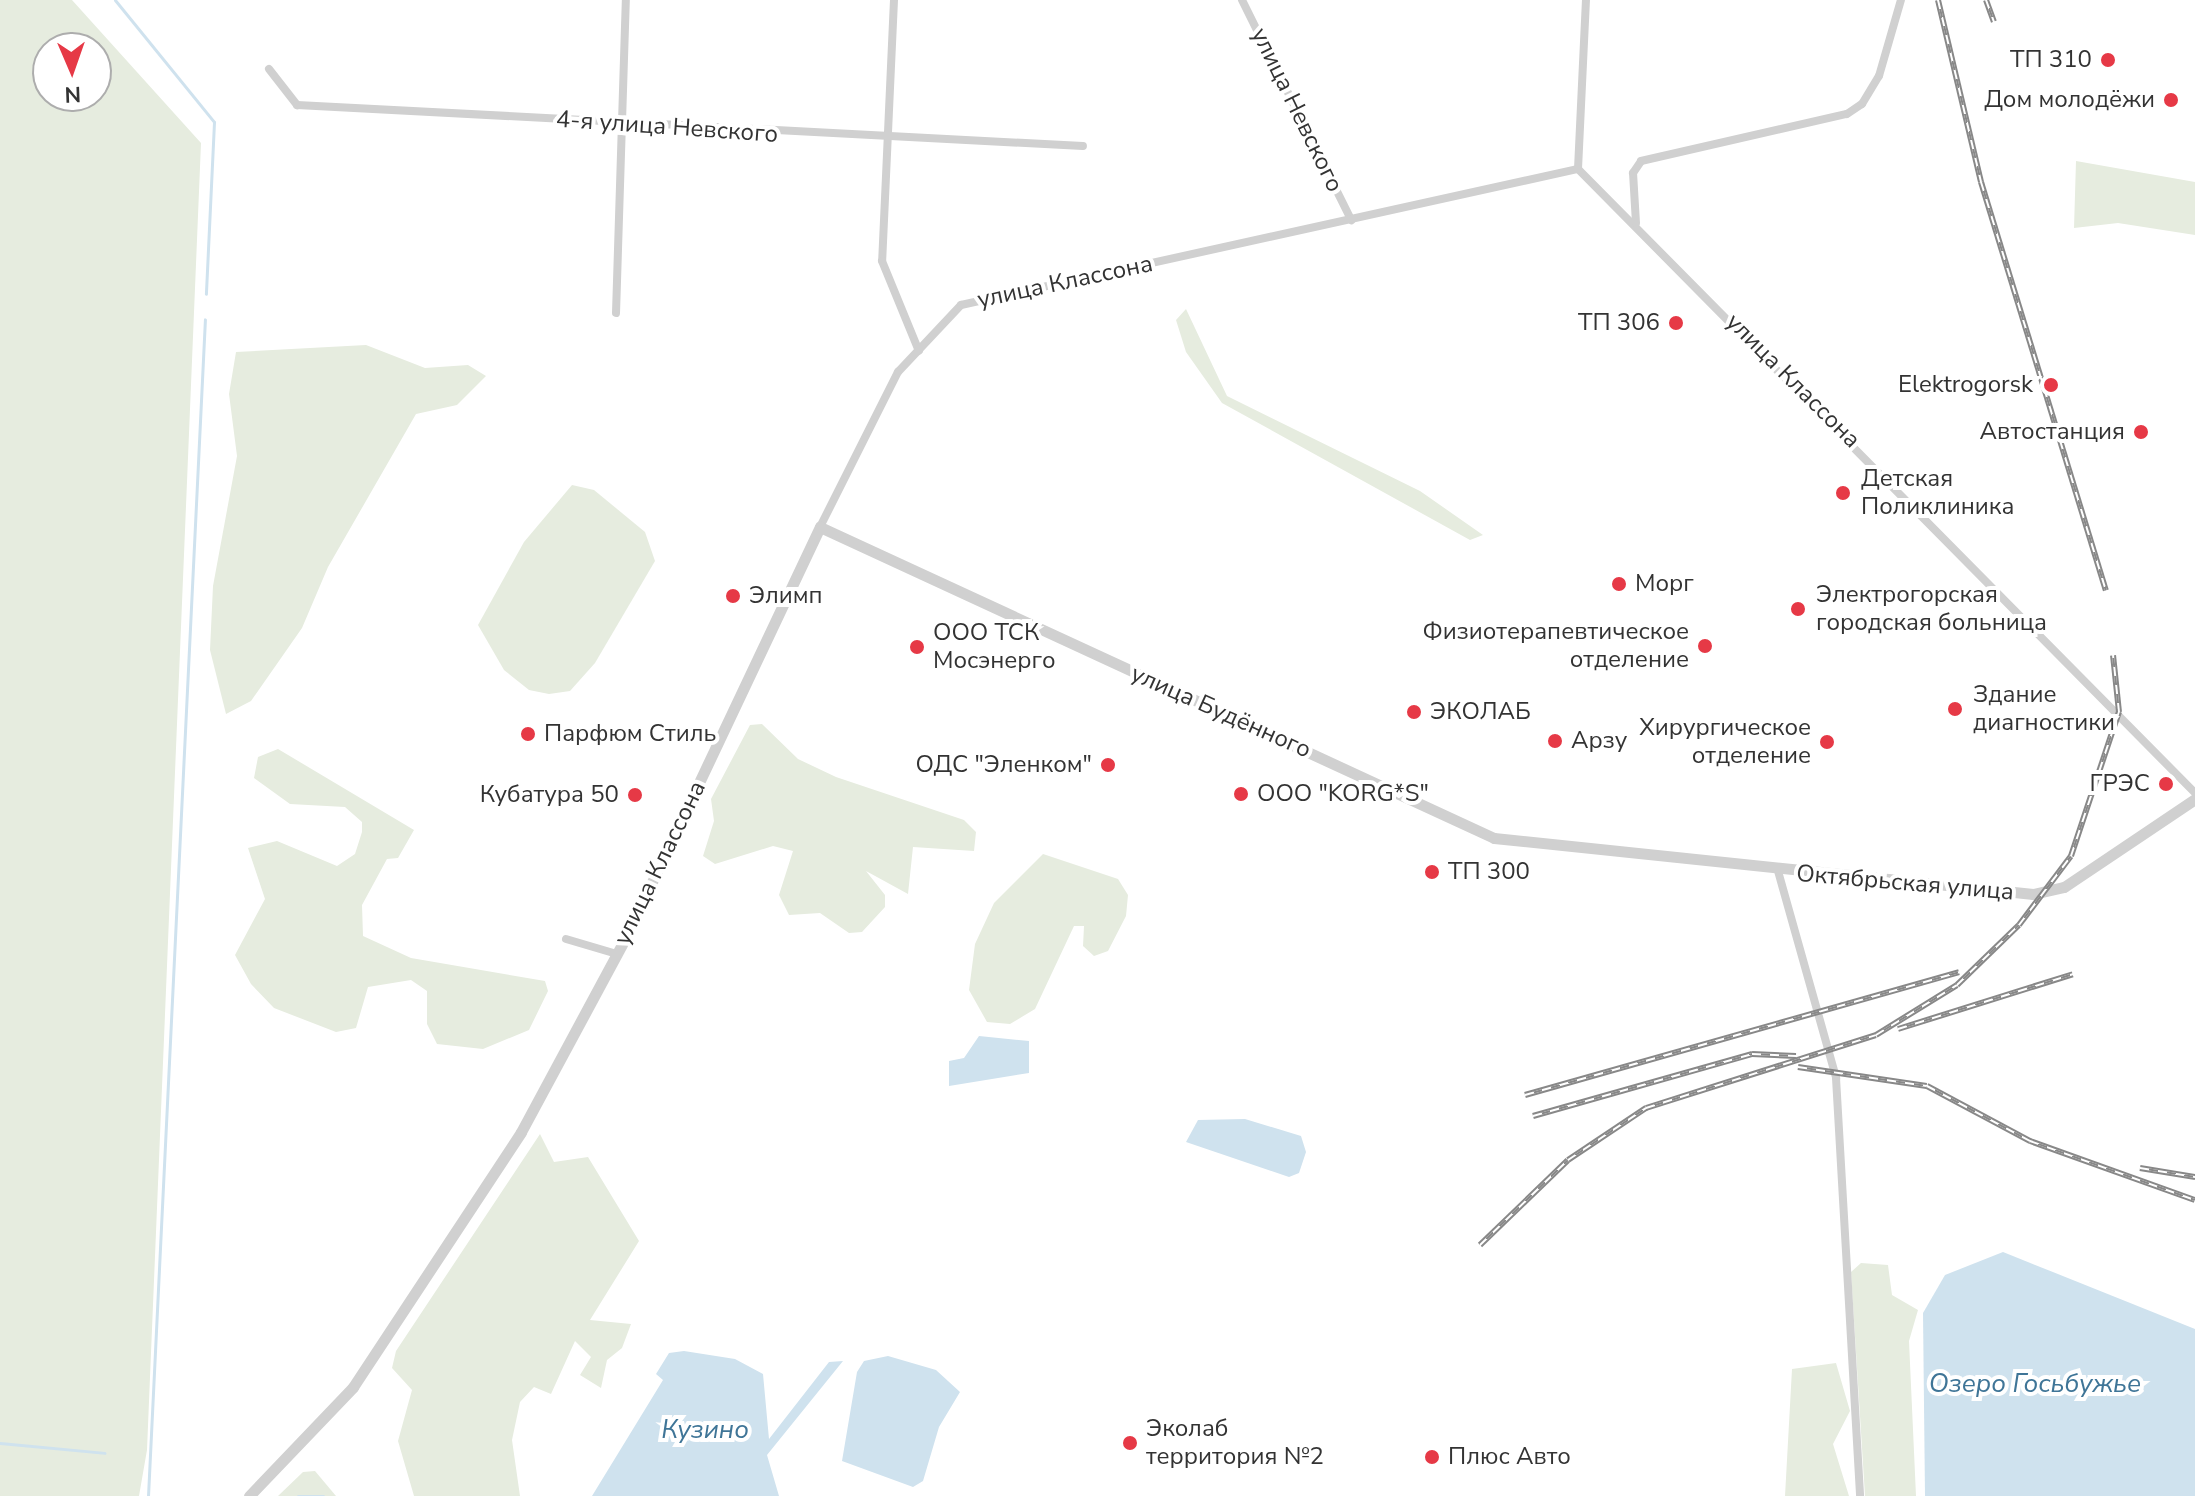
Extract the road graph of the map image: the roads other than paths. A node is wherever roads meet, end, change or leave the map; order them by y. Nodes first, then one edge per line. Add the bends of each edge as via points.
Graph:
1 (626, 0) edge
2 (894, 0) edge
3 (1242, 0) edge
4 (1586, 0) edge
5 (1901, 0) edge
6 (269, 69) dead end
7 (622, 125) junction
8 (884, 141) junction
9 (1083, 146) dead end
10 (1578, 169) junction
11 (1351, 220) junction
12 (1636, 224) junction
13 (616, 313) dead end
14 (919, 351) junction
15 (820, 527) junction
16 (2195, 796) edge
17 (1778, 871) junction
18 (566, 939) dead end
19 (617, 954) junction
20 (249, 1496) edge
21 (1860, 1496) edge

1 - 7 street
2 - 8 street
3 - 11 street, улица Невского
4 - 10 street
5 - 12 street via 1879,76 1862,104 1847,114 1641,161 1633,173
6 - 7 street, 4-я улица Невского via 297,105
7 - 8 street, 4-я улица Невского
7 - 13 street
8 - 9 street, 4-я улица Невского
8 - 14 street via 882,261
10 - 11 street, улица Классона
10 - 12 street, улица Классона
11 - 14 street, улица Классона via 961,305
12 - 16 street, улица Классона via 2017,607
14 - 15 street, улица Классона via 898,372
15 - 17 street, улица Будённого via 1494,838
15 - 19 street, улица Классона
16 - 17 street, Октябрьская улица via 2064,887 2033,894
17 - 21 street via 1836,1078
18 - 19 street
19 - 20 street, улица Классона via 521,1132 409,1311 353,1387

